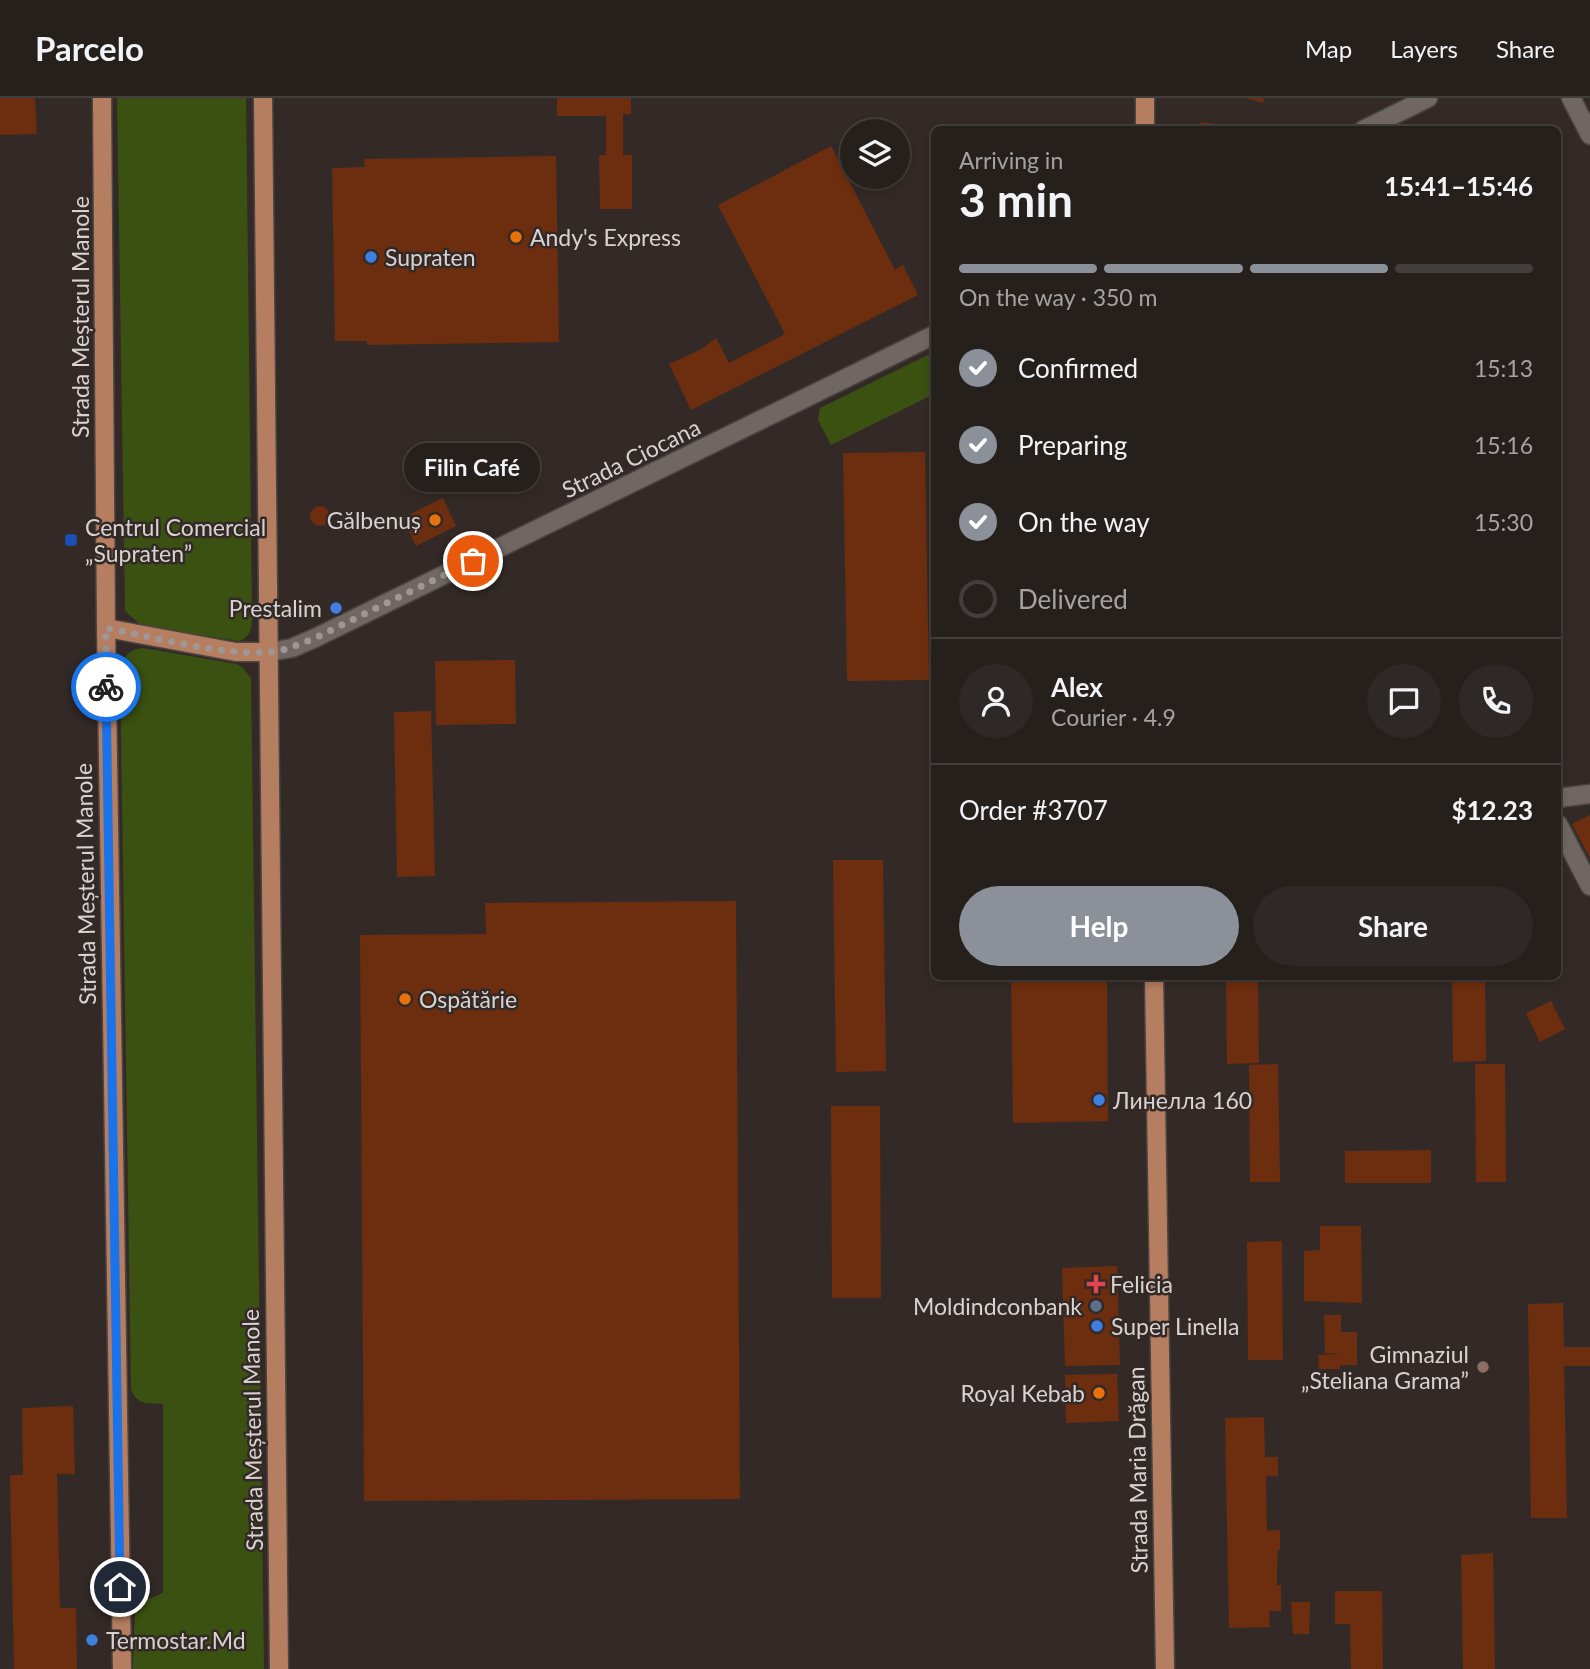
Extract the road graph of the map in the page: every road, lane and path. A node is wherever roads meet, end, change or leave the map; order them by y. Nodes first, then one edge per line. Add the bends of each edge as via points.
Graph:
1 (102, 98) edge
2 (263, 98) edge
3 (1145, 98) edge
4 (1428, 98) edge
5 (1571, 98) edge
6 (1145, 126) edge
7 (1371, 126) edge
8 (1590, 135) edge
9 (931, 336) edge
10 (106, 628) junction
11 (269, 652) junction
12 (1590, 794) edge
13 (1561, 798) edge
14 (1561, 830) edge
15 (1590, 886) edge
16 (1154, 980) edge
17 (122, 1669) edge
18 (279, 1669) edge
19 (1165, 1669) edge

1 - 10 main road, Strada Meșterul Manole
2 - 11 main road, Strada Meșterul Manole
3 - 6 main road
4 - 7 street
5 - 8 street
9 - 11 street, Strada Ciocana via 315,638
10 - 11 main road via 236,652
10 - 17 main road, Strada Meșterul Manole
11 - 18 main road, Strada Meșterul Manole
12 - 13 street
14 - 15 street
16 - 19 main road, Strada Maria Drăgan

